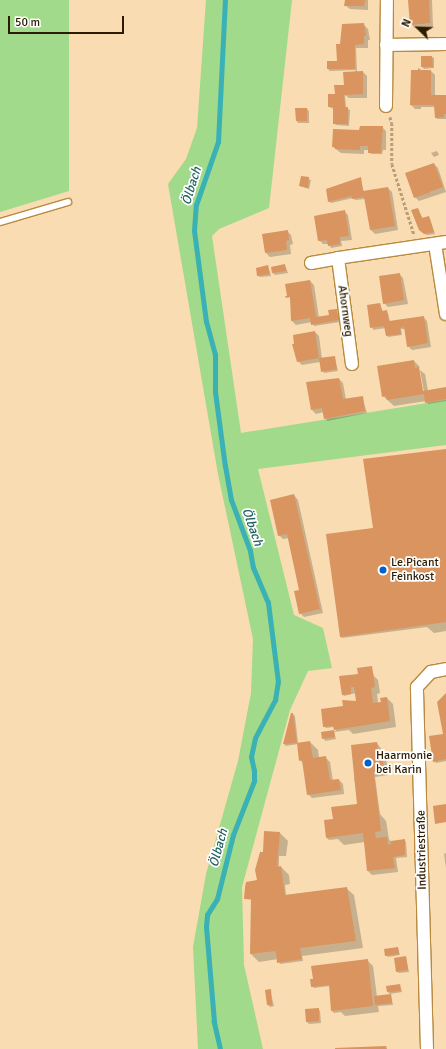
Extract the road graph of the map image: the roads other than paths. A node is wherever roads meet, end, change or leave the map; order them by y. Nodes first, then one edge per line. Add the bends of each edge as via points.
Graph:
1 (387, 0) edge
2 (446, 44) edge
3 (386, 45) junction
4 (386, 106) road end
5 (68, 202) dead end
6 (0, 222) edge
7 (441, 243) edge
8 (338, 258) junction
9 (311, 263) dead end
10 (446, 314) edge
11 (352, 364) dead end
12 (446, 669) edge
13 (427, 1049) edge

1 - 3 street
2 - 3 street
3 - 4 street
5 - 6 lane
7 - 8 street
7 - 10 street
8 - 9 street
8 - 11 street, Ahornweg
12 - 13 street, Industriestraße via 431,672 417,687

